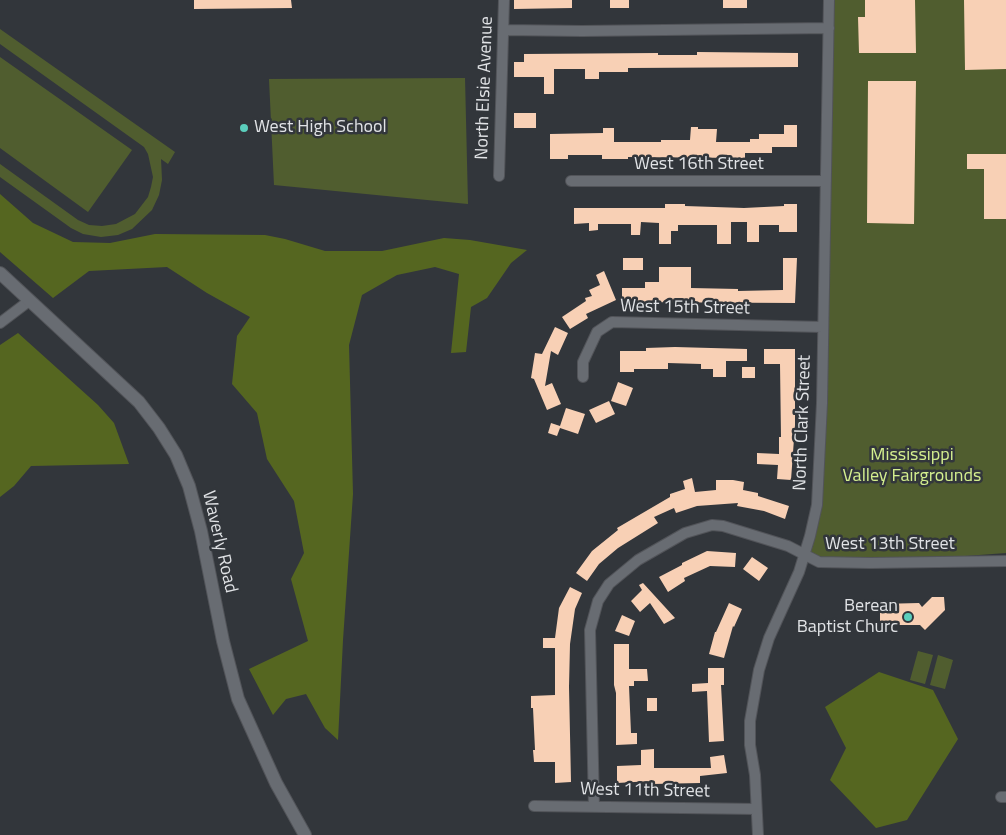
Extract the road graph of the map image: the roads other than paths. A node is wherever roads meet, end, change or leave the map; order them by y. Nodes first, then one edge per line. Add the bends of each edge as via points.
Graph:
1 (504, 0) edge
2 (829, 0) edge
3 (829, 28) junction
4 (504, 30) junction
5 (499, 176) dead end
6 (571, 181) dead end
7 (826, 181) junction
8 (0, 273) edge
9 (29, 301) junction
10 (0, 323) edge
11 (823, 327) junction
12 (583, 377) dead end
13 (804, 554) junction
14 (1006, 561) edge
15 (534, 806) dead end
16 (594, 807) junction
17 (756, 809) junction
18 (305, 835) edge
19 (758, 835) edge

1 - 4 street, North Elsie Avenue
2 - 3 street, North Clark Street
3 - 4 street
3 - 7 street, North Clark Street
4 - 5 street, North Elsie Avenue
6 - 7 street, West 16th Street
7 - 11 street, North Clark Street
8 - 9 street, Waverly Road
9 - 10 street
9 - 18 street, Waverly Road via 139,402 176,455 189,486 201,530 238,699 276,783
11 - 12 street, West 15th Street via 612,322 597,332 583,362
11 - 13 street, North Clark Street via 816,505
13 - 14 street, West 13th Street via 819,562 870,564
13 - 16 street, West 13th Street via 758,536 712,525 685,534 638,560 609,584 598,601 590,630
13 - 17 street, North Clark Street via 759,670 750,721
15 - 16 street, West 11th Street
16 - 17 street, West 11th Street
17 - 19 street, North Clark Street

